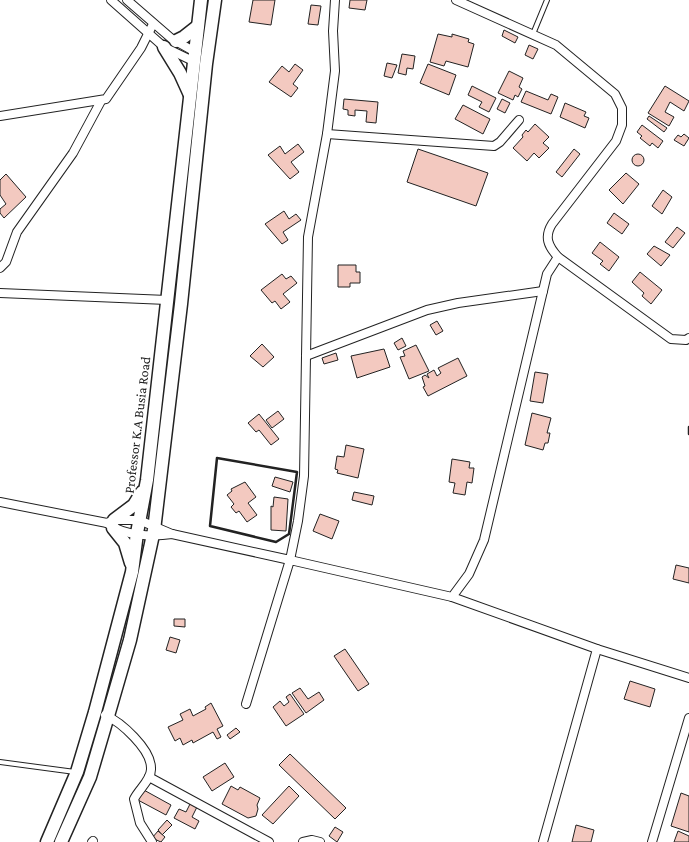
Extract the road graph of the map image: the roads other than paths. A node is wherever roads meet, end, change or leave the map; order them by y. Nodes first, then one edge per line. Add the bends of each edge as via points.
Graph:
1 (111, 0) edge
2 (127, 0) edge
3 (201, 0) edge
4 (215, 0) edge
5 (335, 0) edge
6 (456, 0) edge
7 (547, 0) edge
8 (154, 24) junction
9 (198, 26) junction
10 (148, 33) junction
11 (533, 34) junction
12 (170, 44) junction
13 (200, 58) junction
14 (190, 96) junction
15 (101, 101) junction
16 (0, 116) edge
17 (519, 120) dead end
18 (327, 134) junction
19 (558, 257) junction
20 (0, 268) edge
21 (543, 291) junction
22 (0, 293) edge
23 (167, 300) junction
24 (688, 340) edge
25 (306, 356) junction
26 (148, 480) junction
27 (0, 502) edge
28 (111, 524) junction
29 (138, 526) junction
30 (154, 531) junction
31 (172, 534) junction
32 (290, 560) junction
33 (132, 572) junction
34 (452, 598) junction
35 (596, 649) junction
36 (689, 678) edge
37 (246, 704) dead end
38 (95, 712) junction
39 (108, 716) junction
40 (689, 718) edge
41 (89, 732) junction
42 (102, 736) junction
43 (0, 762) edge
44 (77, 772) junction
45 (149, 777) junction
46 (47, 842) edge
47 (61, 842) edge
48 (152, 842) edge
49 (268, 842) edge
50 (302, 842) edge
51 (320, 842) edge
52 (544, 842) edge
53 (652, 842) edge

1 - 10 street
2 - 8 street
3 - 9 main road, Professor K.A Busia Road
4 - 13 main road, Professor K.A Busia Road
5 - 18 street via 332,31 335,71
6 - 11 street
7 - 11 lane
8 - 10 street
8 - 12 street
9 - 12 main road
9 - 13 main road, Professor K.A Busia Road
10 - 12 street
10 - 15 street via 116,84
11 - 19 street via 556,45 615,94 622,108 622,125 616,140 548,229 548,243
12 - 13 street
12 - 13 street
12 - 14 main road
13 - 14 main road, Professor K.A Busia Road
13 - 30 main road, Professor K.A Busia Road via 181,304
14 - 23 main road, Professor K.A Busia Road
15 - 16 street
15 - 20 street via 73,153 17,232 6,262
17 - 18 street via 494,146
18 - 25 street via 308,237
19 - 21 street via 547,274
19 - 24 street via 671,339
21 - 25 street via 427,310
21 - 34 street via 484,540
22 - 23 street
23 - 26 main road, Professor K.A Busia Road
25 - 32 street via 304,476
26 - 28 main road via 134,505
26 - 29 main road, Professor K.A Busia Road
27 - 28 street
28 - 29 street
28 - 29 street
28 - 33 main road via 125,543
29 - 30 street
29 - 30 street
29 - 33 main road, Professor K.A Busia Road
30 - 31 street
30 - 31 street
30 - 39 main road, Professor K.A Busia Road via 130,640
31 - 32 street
32 - 34 street
32 - 37 street
33 - 38 main road, Professor K.A Busia Road
34 - 35 street
35 - 36 street
35 - 52 street
38 - 39 street
38 - 41 main road, Professor K.A Busia Road
39 - 42 main road, Professor K.A Busia Road
39 - 45 street via 140,744 151,767
40 - 53 street
41 - 42 main road
41 - 44 main road, Professor K.A Busia Road
42 - 47 main road, Professor K.A Busia Road via 90,777
43 - 44 lane
44 - 46 main road, Professor K.A Busia Road
45 - 48 street via 134,799 140,823
45 - 49 street
50 - 51 street

